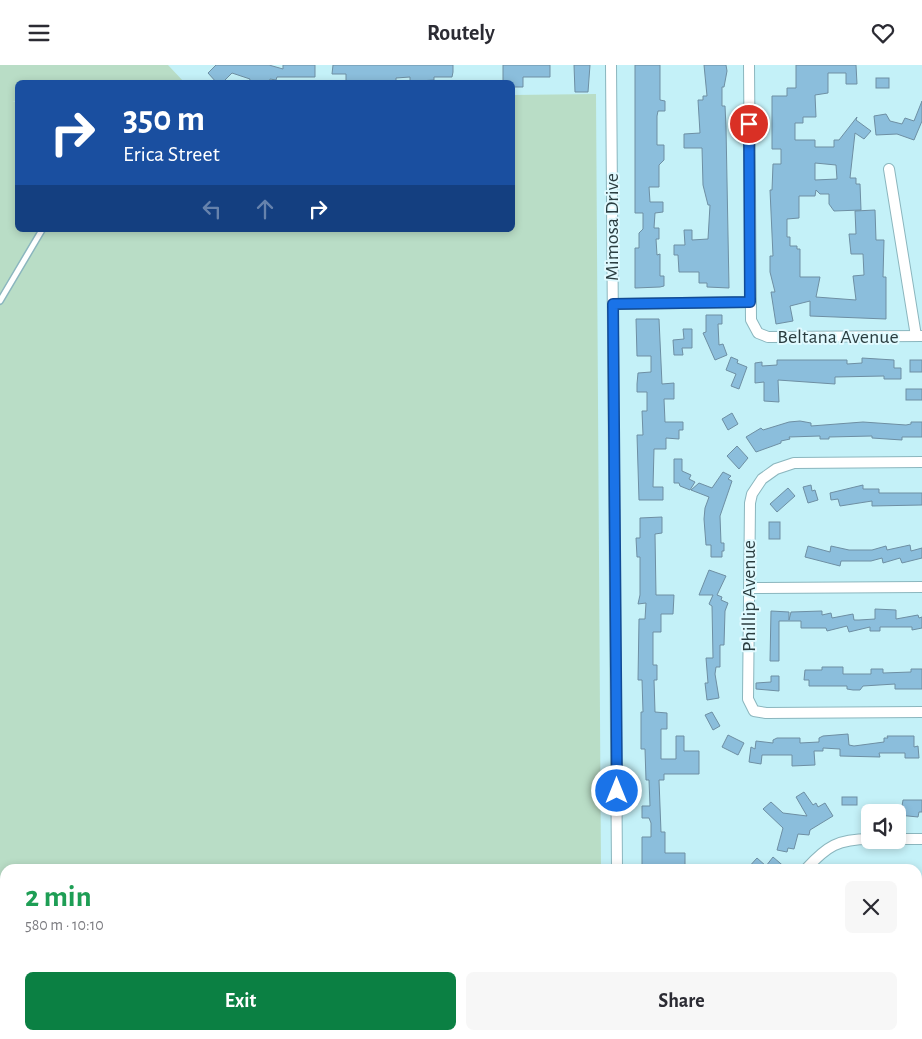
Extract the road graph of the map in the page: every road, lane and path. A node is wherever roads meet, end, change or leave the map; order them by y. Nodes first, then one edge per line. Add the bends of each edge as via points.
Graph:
1 (611, 65) edge
2 (749, 65) edge
3 (889, 169) dead end
4 (41, 232) edge
5 (0, 301) edge
6 (750, 302) junction
7 (613, 304) junction
8 (919, 336) edge
9 (922, 462) edge
10 (922, 587) edge
11 (750, 588) junction
12 (922, 712) edge
13 (861, 839) edge
14 (906, 839) edge
15 (922, 839) edge
16 (617, 864) edge
17 (811, 864) edge

1 - 7 street, Mimosa Drive
2 - 6 street, Beltana Avenue
3 - 8 street
4 - 5 lane
6 - 7 street
6 - 8 street, Beltana Avenue via 752,324 758,333 768,337
7 - 16 street, Mimosa Drive
9 - 11 street, Phillip Avenue via 794,463 769,474 757,486 748,511
10 - 11 street
11 - 12 street, Phillip Avenue via 748,699 754,711
13 - 17 street via 833,844
14 - 15 street

